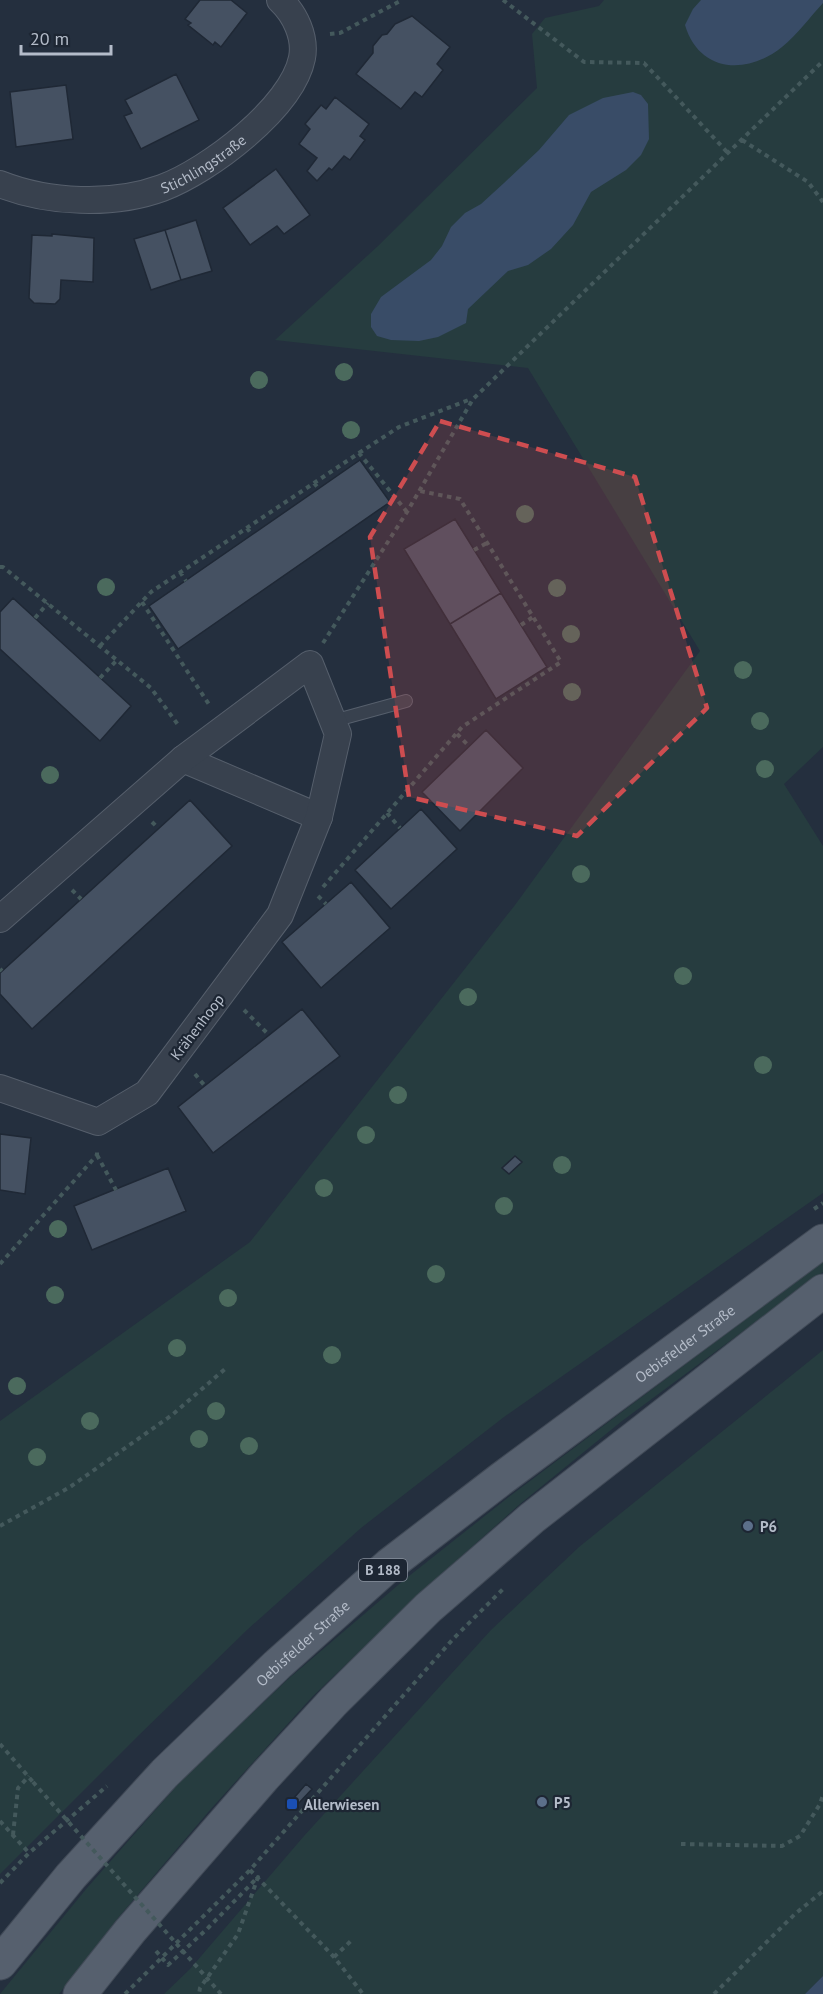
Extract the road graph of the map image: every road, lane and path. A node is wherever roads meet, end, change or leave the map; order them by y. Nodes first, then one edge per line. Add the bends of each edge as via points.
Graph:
1 (280, 0) edge
2 (402, 0) edge
3 (503, 0) edge
4 (302, 38) junction
5 (823, 61) edge
6 (742, 140) junction
7 (728, 153) junction
8 (0, 184) edge
9 (823, 202) edge
10 (473, 399) junction
11 (359, 453) junction
12 (314, 483) junction
13 (319, 489) dead end
14 (420, 491) junction
15 (407, 512) junction
16 (247, 528) junction
17 (252, 535) dead end
18 (487, 543) junction
19 (474, 550) dead end
20 (0, 567) edge
21 (180, 572) junction
22 (186, 581) dead end
23 (142, 602) junction
24 (48, 603) junction
25 (533, 617) junction
26 (35, 618) dead end
27 (521, 625) dead end
28 (100, 646) junction
29 (117, 660) junction
30 (310, 664) junction
31 (100, 678) dead end
32 (406, 701) dead end
33 (333, 721) junction
34 (224, 728) junction
35 (457, 734) junction
36 (469, 746) dead end
37 (190, 754) junction
38 (387, 813) junction
39 (319, 817) junction
40 (400, 828) dead end
41 (317, 894) dead end
42 (0, 919) edge
43 (225, 989) junction
44 (269, 1035) dead end
45 (0, 1088) edge
46 (98, 1122) junction
47 (97, 1155) junction
48 (116, 1190) dead end
49 (823, 1241) edge
50 (0, 1264) edge
51 (823, 1291) edge
52 (225, 1369) dead end
53 (0, 1526) edge
54 (507, 1585) dead end
55 (0, 1744) edge
56 (29, 1776) junction
57 (823, 1796) edge
58 (0, 1821) edge
59 (13, 1835) junction
60 (681, 1844) dead end
61 (29, 1853) dead end
62 (250, 1870) junction
63 (258, 1877) junction
64 (823, 1891) edge
65 (352, 1939) dead end
66 (334, 1957) junction
67 (0, 1963) edge
68 (168, 1965) dead end
69 (80, 1994) edge
70 (125, 1994) edge
71 (199, 1994) edge
72 (221, 1994) edge
73 (363, 1994) edge
74 (714, 1994) edge

1 - 4 street via 295,19
2 - 4 path via 340,33
3 - 7 path via 584,62 644,63
4 - 8 street, Stichlingstraße via 302,57 279,101 236,145 195,173 161,188 120,198 47,196
5 - 6 path
6 - 7 path
6 - 9 path via 808,182
7 - 10 path
10 - 11 path via 399,427
10 - 14 path
11 - 12 path
11 - 15 path
12 - 13 path
12 - 16 path
14 - 15 path
14 - 18 path via 460,499
15 - 30 path
16 - 17 path
16 - 21 path
18 - 19 path
18 - 25 path
20 - 24 path
21 - 22 path
21 - 23 path
23 - 28 path
23 - 34 path
24 - 26 path
24 - 28 path
25 - 27 path
25 - 35 path via 561,662 479,715
28 - 29 path
29 - 31 path
29 - 37 path via 151,688
30 - 33 street, Krähenhoop
30 - 34 street
32 - 33 lane
33 - 39 street, Krähenhoop via 338,734
34 - 37 street
35 - 36 path
35 - 38 path
37 - 39 street
37 - 42 street
38 - 40 path
38 - 41 path
39 - 43 street, Krähenhoop via 280,915
43 - 44 path
43 - 46 street, Krähenhoop via 147,1093
45 - 46 street
46 - 47 path
47 - 48 path
47 - 50 path
49 - 67 main road, Oebisfelder Straße / B 188 via 389,1565 165,1773 71,1876
51 - 69 main road via 532,1518 428,1608 264,1777
52 - 53 path via 172,1415 70,1487
54 - 62 path via 453,1639
55 - 56 path
56 - 59 path via 18,1788
56 - 72 path, bridge
57 - 60 path via 800,1836 782,1846
58 - 59 path
59 - 61 path
62 - 63 path
62 - 70 path
63 - 66 path
63 - 68 path
63 - 71 path via 238,1935
64 - 74 path
65 - 66 path
66 - 73 path

